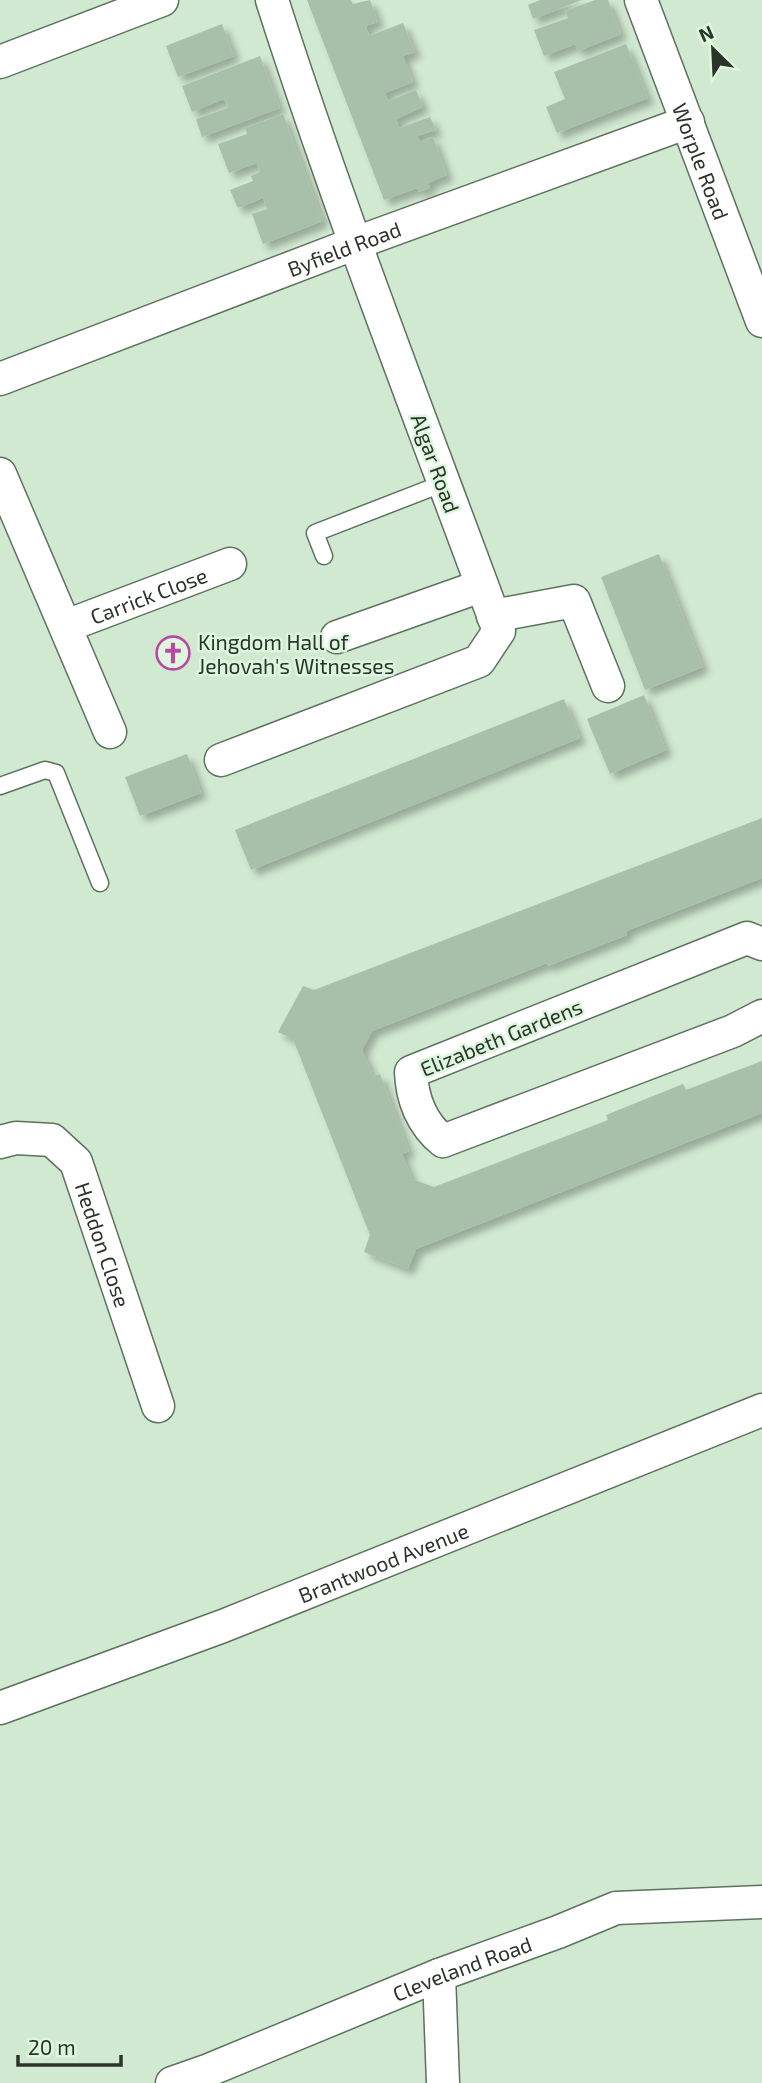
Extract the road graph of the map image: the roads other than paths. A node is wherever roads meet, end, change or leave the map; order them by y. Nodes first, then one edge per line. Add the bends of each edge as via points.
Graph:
1 (162, 0) edge
2 (272, 0) edge
3 (641, 0) edge
4 (0, 62) edge
5 (688, 122) junction
6 (356, 243) junction
7 (762, 321) edge
8 (0, 379) edge
9 (0, 474) edge
10 (443, 483) junction
11 (324, 556) dead end
12 (230, 564) dead end
13 (481, 586) junction
14 (493, 616) junction
15 (66, 626) junction
16 (337, 637) dead end
17 (608, 686) dead end
18 (110, 732) dead end
19 (221, 760) dead end
20 (0, 786) edge
21 (100, 883) dead end
22 (757, 938) edge
23 (762, 1016) edge
24 (0, 1142) edge
25 (158, 1406) dead end
26 (762, 1410) edge
27 (0, 1708) edge
28 (762, 1902) edge
29 (439, 1975) junction
30 (172, 2083) edge
31 (443, 2083) edge

1 - 4 street
2 - 6 street, Algar Road
3 - 5 street, Worple Road
5 - 6 street, Byfield Road
5 - 7 street, Worple Road
6 - 8 street, Byfield Road
6 - 10 street, Algar Road
9 - 15 street
10 - 11 lane via 314,533
10 - 13 street, Algar Road
12 - 15 street, Carrick Close
13 - 14 street, Algar Road
13 - 16 street
14 - 17 street via 574,601
14 - 19 street, Algar Road via 499,631 480,661
15 - 18 street
20 - 21 lane via 45,770 57,773
22 - 23 street, Elizabeth Gardens via 411,1072 411,1088 428,1129 443,1141
24 - 25 street, Heddon Close via 52,1140 76,1162
26 - 27 street, Brantwood Avenue via 223,1626
28 - 29 street, Cleveland Road via 615,1908
29 - 30 street, Cleveland Road
29 - 31 street

